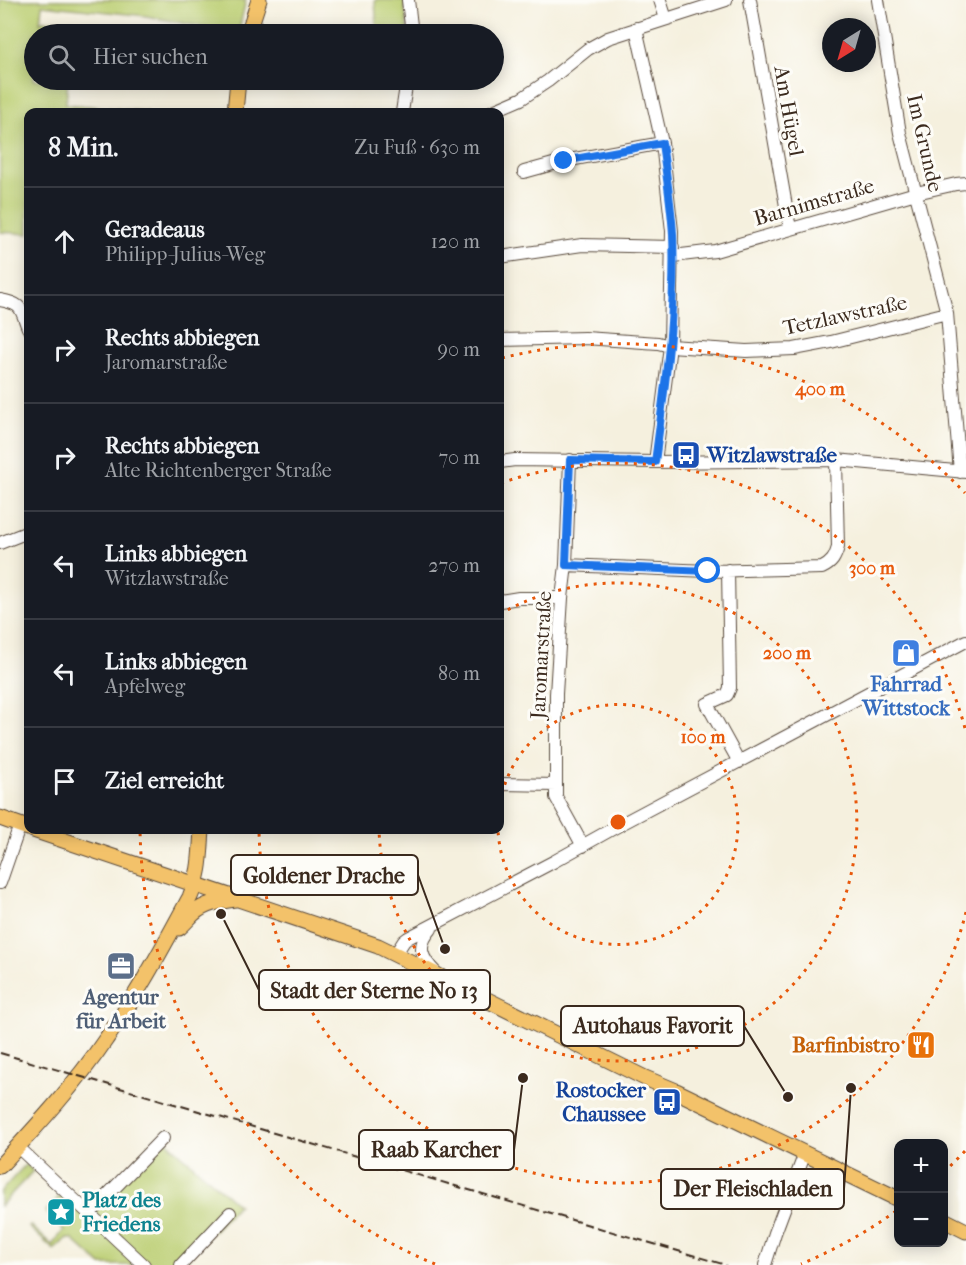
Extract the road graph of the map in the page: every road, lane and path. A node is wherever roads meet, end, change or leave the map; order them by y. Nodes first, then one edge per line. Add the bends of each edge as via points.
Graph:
1 (259, 0) edge
2 (408, 0) edge
3 (660, 0) edge
4 (726, 0) edge
5 (750, 0) edge
6 (878, 0) edge
7 (666, 19) junction
8 (251, 24) edge
9 (411, 24) edge
10 (636, 28) junction
11 (237, 90) edge
12 (405, 90) edge
13 (236, 108) edge
14 (403, 108) edge
15 (500, 108) edge
16 (662, 143) junction
17 (524, 172) dead end
18 (966, 183) edge
19 (916, 193) junction
20 (790, 229) junction
21 (673, 252) junction
22 (504, 256) edge
23 (0, 300) edge
24 (947, 313) junction
25 (24, 317) edge
26 (504, 340) edge
27 (670, 346) junction
28 (570, 460) junction
29 (836, 460) junction
30 (504, 461) edge
31 (655, 462) junction
32 (963, 472) edge
33 (24, 534) edge
34 (0, 543) edge
35 (566, 565) junction
36 (728, 570) junction
37 (562, 598) junction
38 (504, 600) edge
39 (965, 643) edge
40 (739, 762) junction
41 (504, 784) edge
42 (556, 785) junction
43 (0, 818) edge
44 (24, 827) edge
45 (24, 834) edge
46 (45, 834) edge
47 (202, 834) edge
48 (583, 846) junction
49 (0, 883) edge
50 (195, 885) junction
51 (239, 898) junction
52 (436, 924) junction
53 (171, 932) junction
54 (395, 955) junction
55 (443, 980) junction
56 (163, 1138) dead end
57 (18, 1147) junction
58 (805, 1154) junction
59 (0, 1166) edge
60 (894, 1197) edge
61 (230, 1213) dead end
62 (89, 1214) junction
63 (948, 1222) edge
64 (966, 1231) edge
65 (144, 1265) edge
66 (181, 1265) edge
67 (765, 1265) edge

1 - 8 main road
2 - 9 street
3 - 7 street
4 - 7 street
5 - 20 street, Am Hügel
6 - 19 street, Im Grunde via 900,133
7 - 10 street
10 - 15 street via 588,49 548,81
10 - 16 street
11 - 13 main road
12 - 14 street
16 - 17 street
16 - 21 street
18 - 19 street, Barnimstraße
19 - 20 street, Barnimstraße
19 - 24 street, Im Grunde
20 - 21 street, Barnimstraße via 715,251
21 - 22 street, Barnimstraße via 582,245
21 - 27 street
23 - 25 street via 15,303
24 - 27 street, Tetzlawstraße via 794,349 746,351
24 - 32 street, Im Grunde
26 - 27 street, Tetzlawstraße via 585,338
27 - 31 street
28 - 30 street
28 - 31 street
28 - 35 street, Jaromarstraße
29 - 31 street
29 - 32 street
29 - 36 street via 838,547 831,563 822,568
33 - 34 street
35 - 36 street
35 - 37 street, Jaromarstraße
36 - 40 street via 730,688 727,694 707,704
37 - 38 street
37 - 42 street, Jaromarstraße
39 - 40 street
40 - 48 street
41 - 42 street
42 - 48 street, Jaromarstraße via 556,797
43 - 44 main road
45 - 49 street
46 - 50 main road
47 - 50 main road via 200,871
48 - 52 street
50 - 51 main road
50 - 53 main road
51 - 53 main road via 204,907
51 - 54 main road via 352,936
52 - 54 street via 404,941
52 - 55 street via 425,937 422,950 428,965
53 - 57 main road via 107,1038
54 - 55 main road
55 - 58 main road
56 - 62 street
57 - 59 main road
57 - 62 street
58 - 60 main road
58 - 67 street
61 - 66 street
62 - 65 street
63 - 64 main road

